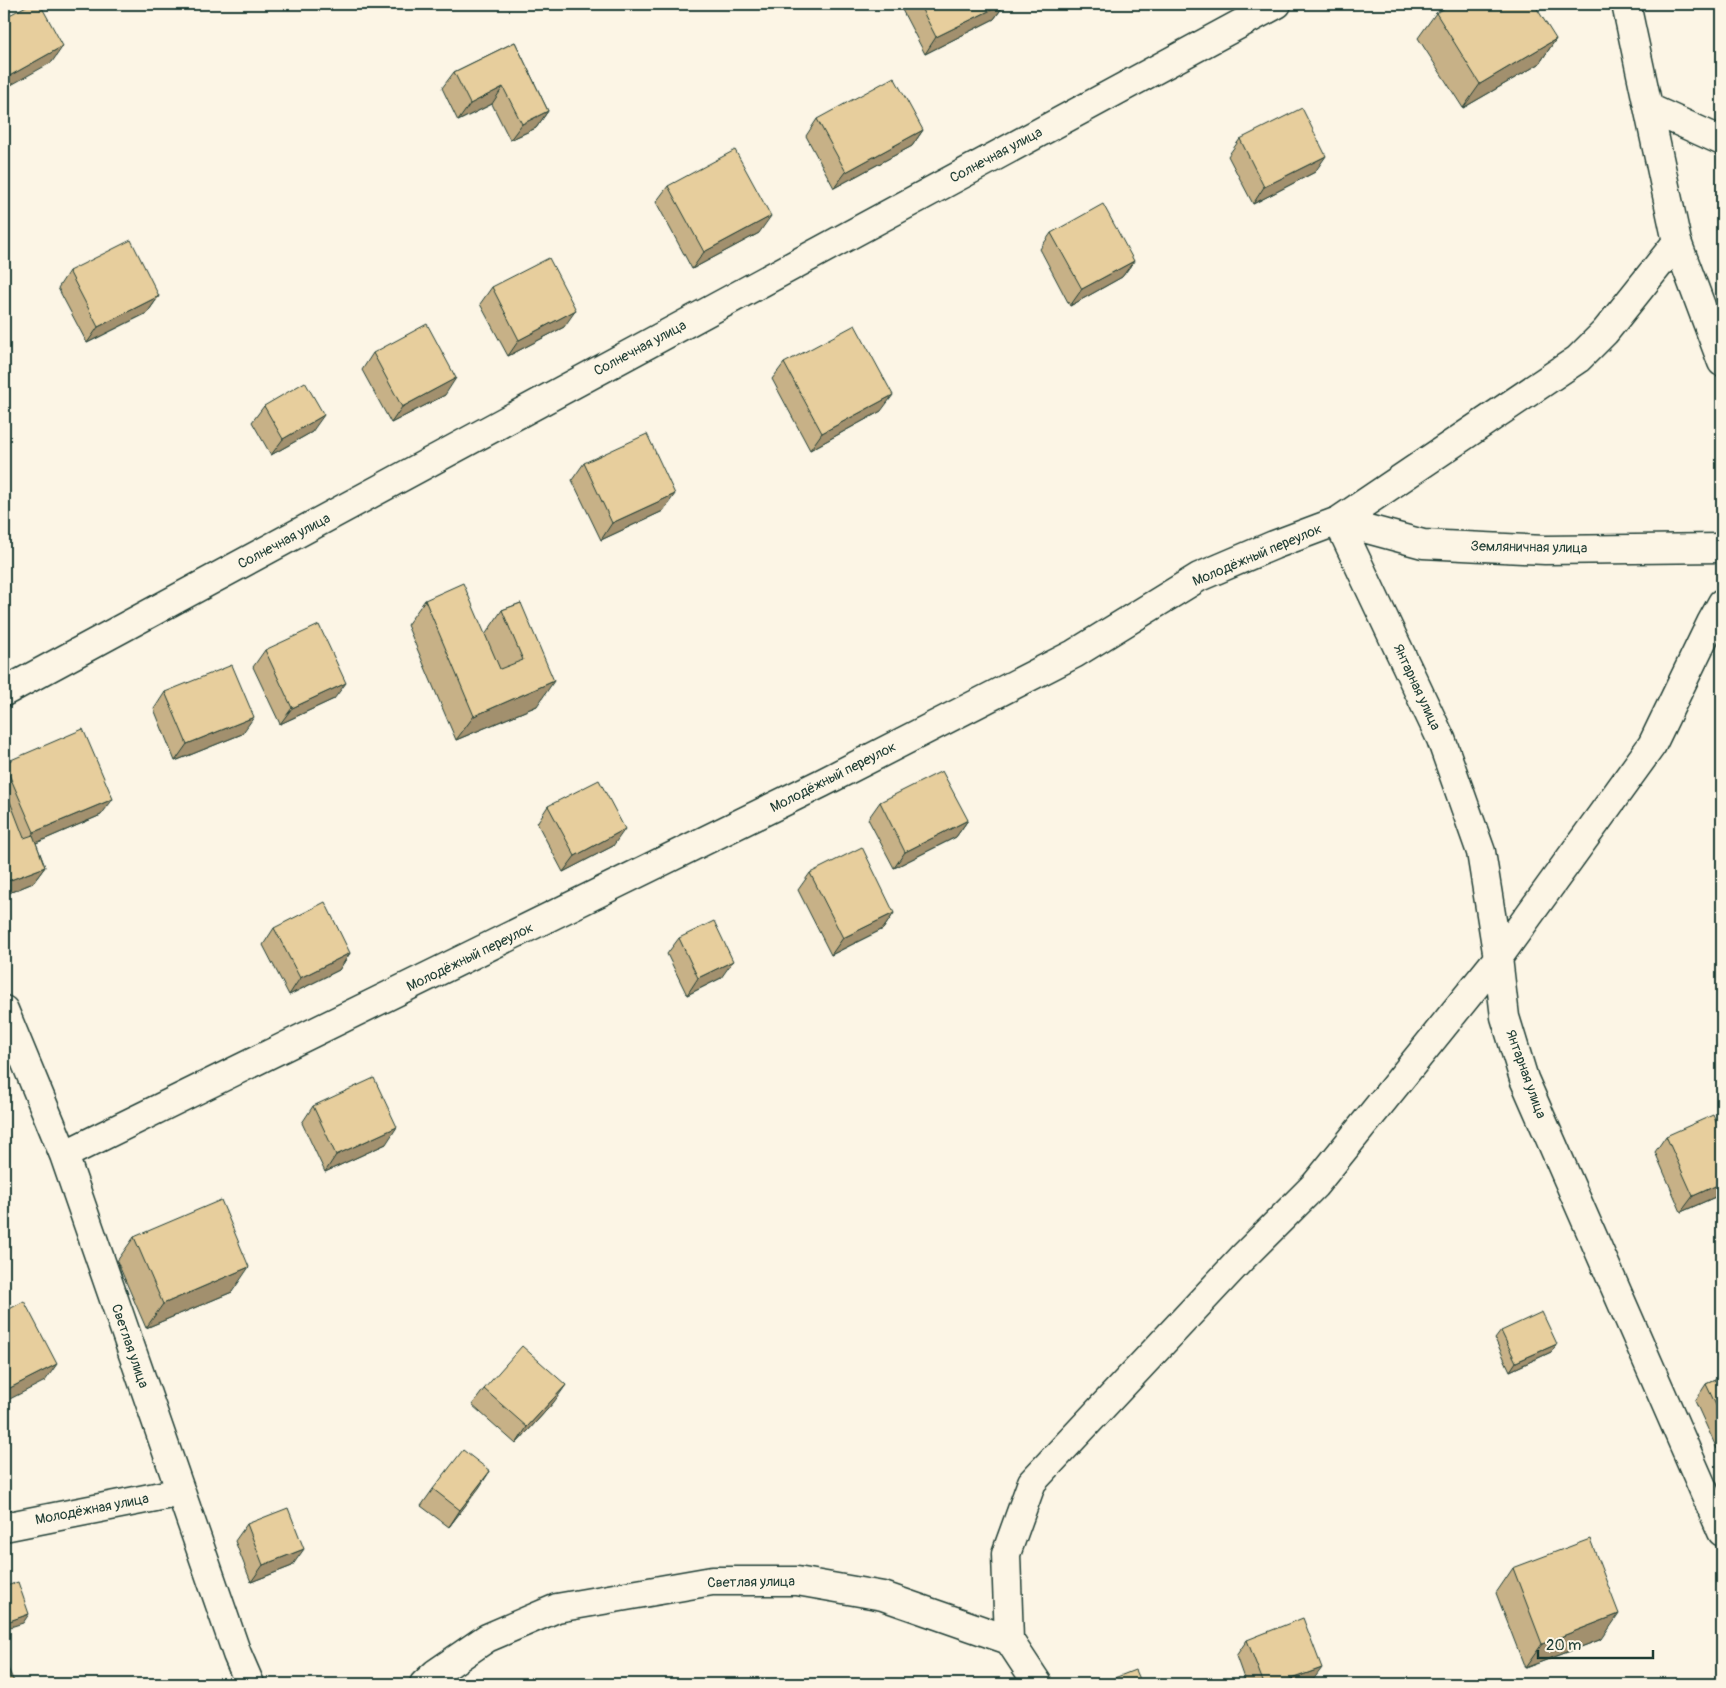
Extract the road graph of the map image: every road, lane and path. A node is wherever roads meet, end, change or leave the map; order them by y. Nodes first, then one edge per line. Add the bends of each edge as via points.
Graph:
1 (1277, 4) edge
2 (1626, 4) edge
3 (1648, 108) junction
4 (1722, 140) edge
5 (1677, 242) junction
6 (1722, 362) edge
7 (1338, 521) junction
8 (1722, 548) edge
9 (1722, 603) edge
10 (4, 692) edge
11 (1498, 958) junction
12 (4, 1010) edge
13 (64, 1155) junction
14 (181, 1492) junction
15 (4, 1527) edge
16 (1722, 1532) edge
17 (1009, 1640) junction
18 (250, 1684) edge
19 (424, 1684) edge
20 (1038, 1684) edge

1 - 10 street, Солнечная улица
2 - 3 street
3 - 4 street
3 - 5 street
5 - 6 street
5 - 7 street, Молодёжный переулок via 1605,332 1578,359
7 - 8 street, Земляничная улица via 1423,544 1545,550
7 - 11 street, Янтарная улица via 1441,739 1481,852
7 - 13 street, Молодёжный переулок via 1199,577 1074,654 822,783
9 - 11 street via 1652,745
11 - 16 street, Янтарная улица via 1505,1017 1524,1079
11 - 17 street via 1315,1185 1032,1482 1006,1554
12 - 13 street, Светлая улица
13 - 14 street, Светлая улица
14 - 15 street, Молодёжная улица
14 - 18 street, Светлая улица
17 - 19 street, Светлая улица via 883,1596 797,1581 712,1581 557,1608 487,1638
17 - 20 street

